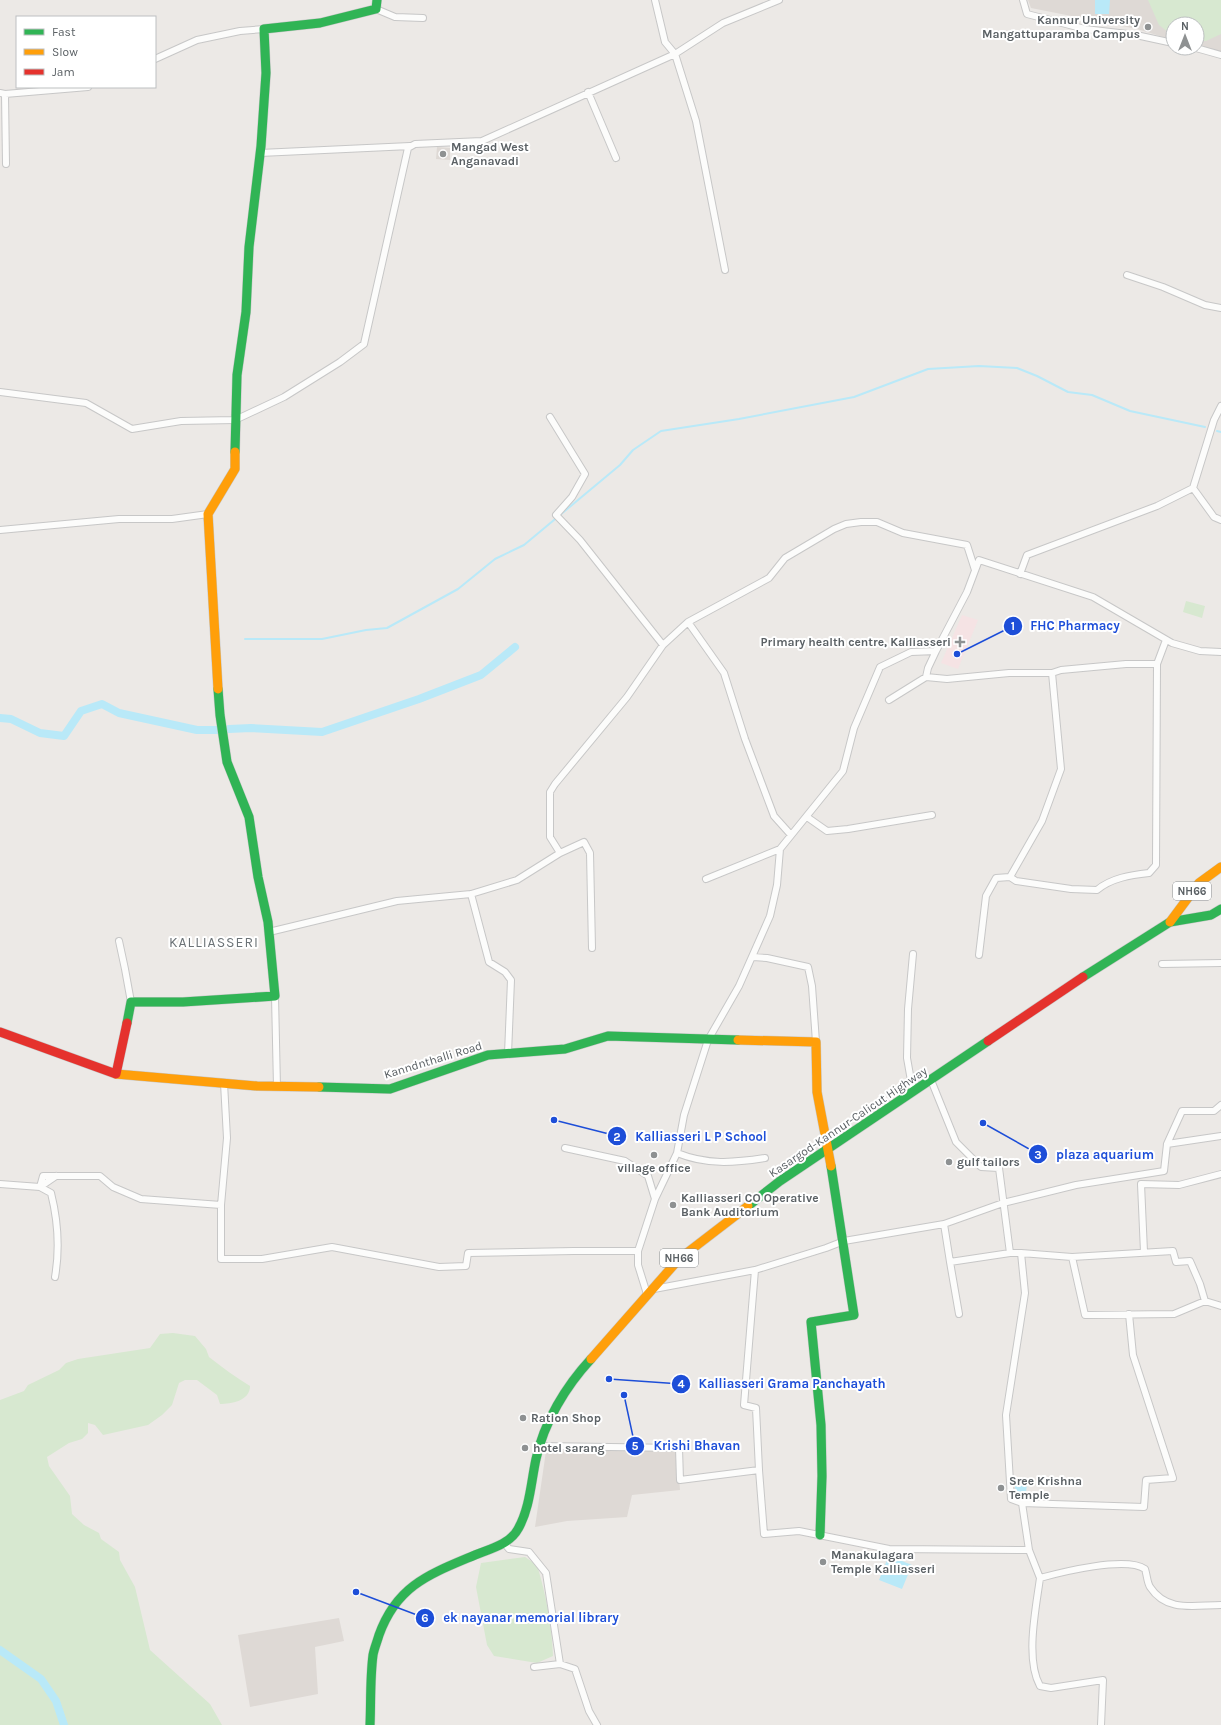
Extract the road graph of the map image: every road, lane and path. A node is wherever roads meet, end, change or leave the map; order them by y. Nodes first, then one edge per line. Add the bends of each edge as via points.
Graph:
1 (654, 0) edge
2 (779, 0) edge
3 (1023, 0) edge
4 (377, 5) edge
5 (424, 18) dead end
6 (264, 29) junction
7 (1165, 41) edge
8 (1205, 51) edge
9 (675, 54) junction
10 (1221, 55) edge
11 (156, 59) edge
12 (76, 88) edge
13 (588, 92) junction
14 (3, 94) edge
15 (412, 146) junction
16 (260, 153) junction
17 (616, 158) dead end
18 (6, 164) dead end
19 (725, 270) dead end
20 (1127, 275) dead end
21 (1221, 308) edge
22 (0, 392) edge
23 (1221, 406) edge
24 (550, 417) dead end
25 (235, 420) junction
26 (1193, 488) junction
27 (208, 514) junction
28 (1221, 520) edge
29 (0, 530) edge
30 (975, 570) junction
31 (1020, 574) junction
32 (688, 622) junction
33 (1166, 640) junction
34 (663, 645) junction
35 (936, 651) junction
36 (1221, 652) edge
37 (1157, 664) junction
38 (1052, 673) junction
39 (926, 677) junction
40 (889, 700) dead end
41 (932, 815) dead end
42 (807, 817) junction
43 (791, 835) junction
44 (780, 849) junction
45 (560, 853) junction
46 (1221, 868) edge
47 (1010, 877) junction
48 (706, 879) dead end
49 (471, 894) junction
50 (1221, 909) edge
51 (1170, 922) junction
52 (269, 932) junction
53 (118, 942) dead end
54 (592, 948) dead end
55 (913, 954) dead end
56 (979, 955) dead end
57 (752, 957) junction
58 (1162, 964) dead end
59 (1221, 964) edge
60 (274, 996) junction
61 (130, 1002) junction
62 (0, 1032) edge
63 (708, 1040) junction
64 (816, 1042) junction
65 (508, 1054) junction
66 (116, 1074) junction
67 (931, 1080) junction
68 (224, 1084) junction
69 (278, 1087) junction
70 (913, 1092) junction
71 (1221, 1105) edge
72 (1221, 1136) edge
73 (1167, 1144) junction
74 (565, 1148) dead end
75 (828, 1149) junction
76 (677, 1153) junction
77 (765, 1158) dead end
78 (1221, 1174) edge
79 (0, 1184) edge
80 (40, 1187) junction
81 (655, 1199) junction
82 (1003, 1203) junction
83 (221, 1205) junction
84 (944, 1224) junction
85 (844, 1241) junction
86 (638, 1251) junction
87 (1144, 1252) junction
88 (1021, 1253) junction
89 (1010, 1254) junction
90 (1072, 1257) junction
91 (950, 1262) junction
92 (755, 1270) junction
93 (55, 1277) dead end
94 (648, 1292) junction
95 (1205, 1301) junction
96 (1221, 1306) edge
97 (959, 1314) dead end
98 (1129, 1314) junction
99 (540, 1446) junction
100 (759, 1470) junction
101 (1022, 1503) junction
102 (820, 1535) junction
103 (504, 1543) junction
104 (1029, 1550) junction
105 (1040, 1578) junction
106 (1221, 1605) edge
107 (560, 1664) junction
108 (534, 1667) dead end
109 (370, 1725) edge
110 (597, 1725) edge
111 (1101, 1725) edge

1 - 9 street via 665,42
2 - 9 street via 723,22
3 - 7 street via 1027,14 1085,29
4 - 5 street via 395,17
4 - 6 main road via 320,23
6 - 11 street via 197,40
6 - 16 main road via 266,73
8 - 10 street
9 - 13 street
9 - 19 street via 696,121
12 - 14 street
13 - 15 street via 482,141
13 - 17 street
14 - 18 street
15 - 16 street
15 - 25 street via 408,148 364,344 284,397
16 - 25 main road via 249,247 246,312 237,375
20 - 21 street via 1205,305
22 - 25 street via 86,403 132,428 181,421
23 - 26 street via 1214,420
24 - 34 street via 586,474 572,497 556,515 580,540
25 - 27 main road via 235,469
26 - 28 street via 1214,517
26 - 31 street via 1157,506 1027,555
27 - 29 street via 172,519 119,519
27 - 52 main road via 220,715 227,762 249,817
30 - 31 street via 979,560
30 - 32 street via 967,544 903,533 877,522 846,524 785,558 769,578
30 - 35 street via 968,592
31 - 33 street via 1093,597
32 - 34 street
32 - 43 street via 724,673 774,816
33 - 36 street via 1200,651
33 - 37 street
34 - 45 street via 627,697 550,792 550,837
35 - 39 street
35 - 42 street via 911,652 880,667 854,728 843,771
37 - 38 street via 1112,665
37 - 47 street via 1156,865 1150,873 1126,876 1097,890 1016,881
38 - 39 street via 1009,673 947,679
38 - 47 street via 1061,769 1042,821
39 - 40 street
41 - 42 street via 828,831
42 - 43 street
43 - 44 street
44 - 48 street
44 - 57 street via 777,885 770,916
45 - 49 street via 517,880
45 - 54 street via 584,842 590,853
46 - 51 main road, Kasargod-Kannur-Calicut Highway / NH66 via 1199,883
47 - 56 street via 996,878 986,896
49 - 52 street via 397,901
49 - 65 street via 489,962 506,972 511,980
50 - 51 main road, Kasargod-Kannur-Calicut Highway / NH66 via 1211,916
51 - 67 main road, Kasargod-Kannur-Calicut Highway / NH66 via 1047,1000
52 - 60 main road
53 - 61 street via 126,969
55 - 70 street via 908,1008 908,1058
57 - 63 street via 739,986
57 - 64 street via 808,967
58 - 59 street
60 - 61 main road via 183,1002
60 - 69 street
61 - 66 main road
62 - 66 main road, Kanndnthalli Road
63 - 64 main road, Kanndnthalli Road
63 - 65 main road, Kanndnthalli Road via 608,1036 565,1049
63 - 76 street via 684,1115
64 - 75 main road via 818,1092
65 - 69 main road, Kanndnthalli Road via 488,1055 390,1089
66 - 68 main road, Kanndnthalli Road
67 - 70 main road, Kasargod-Kannur-Calicut Highway / NH66
67 - 82 street via 956,1142 980,1167 999,1168
68 - 69 main road, Kanndnthalli Road
68 - 83 street via 227,1138
70 - 75 main road, Kasargod-Kannur-Calicut Highway / NH66
71 - 73 street via 1214,1111 1182,1112
72 - 73 street
73 - 82 street via 1164,1171 1076,1185
74 - 81 street via 625,1160 648,1176
75 - 85 main road
75 - 94 main road, Kasargod-Kannur-Calicut Highway / NH66 via 708,1235 679,1259
76 - 77 street via 696,1160 724,1162
76 - 81 street
78 - 87 street via 1179,1185 1141,1184
79 - 80 street
80 - 83 street via 43,1176 100,1176 113,1188 140,1199
80 - 93 street via 51,1194 57,1218 58,1259
81 - 86 street
82 - 84 street
82 - 89 street
83 - 86 street via 221,1259 262,1259 332,1247 439,1267 466,1266 468,1253
84 - 85 street
84 - 91 street
85 - 92 street
85 - 102 main road via 854,1315 811,1322 821,1425
86 - 94 street via 638,1265
87 - 90 street
87 - 95 street via 1173,1251 1176,1262 1190,1261
88 - 89 street
88 - 90 street
88 - 101 street via 1025,1293 1006,1415 1011,1499
89 - 91 street
90 - 98 street via 1085,1315
91 - 97 street
92 - 94 street
92 - 100 street via 744,1405 756,1408
94 - 99 main road, Kasargod-Kannur-Calicut Highway / NH66 via 566,1391 549,1422
95 - 96 street
95 - 98 street via 1174,1314
98 - 101 street via 1133,1354 1173,1478 1146,1480 1144,1507
99 - 100 street via 679,1448 680,1480
99 - 103 main road, Kasargod-Kannur-Calicut Highway / NH66 via 526,1510 518,1530
100 - 102 street via 764,1534 799,1531
101 - 104 street
102 - 104 street via 890,1549
103 - 107 street via 509,1549 529,1552 546,1573
103 - 109 main road, Kasargod-Kannur-Calicut Highway / NH66 via 433,1573 396,1601 383,1625 373,1654
104 - 105 street
105 - 106 street via 1114,1564 1136,1564 1145,1569 1150,1586 1162,1600 1176,1606
105 - 111 street via 1032,1642 1035,1677 1040,1686 1052,1688 1103,1680
107 - 108 street
107 - 110 street via 575,1669 589,1711

